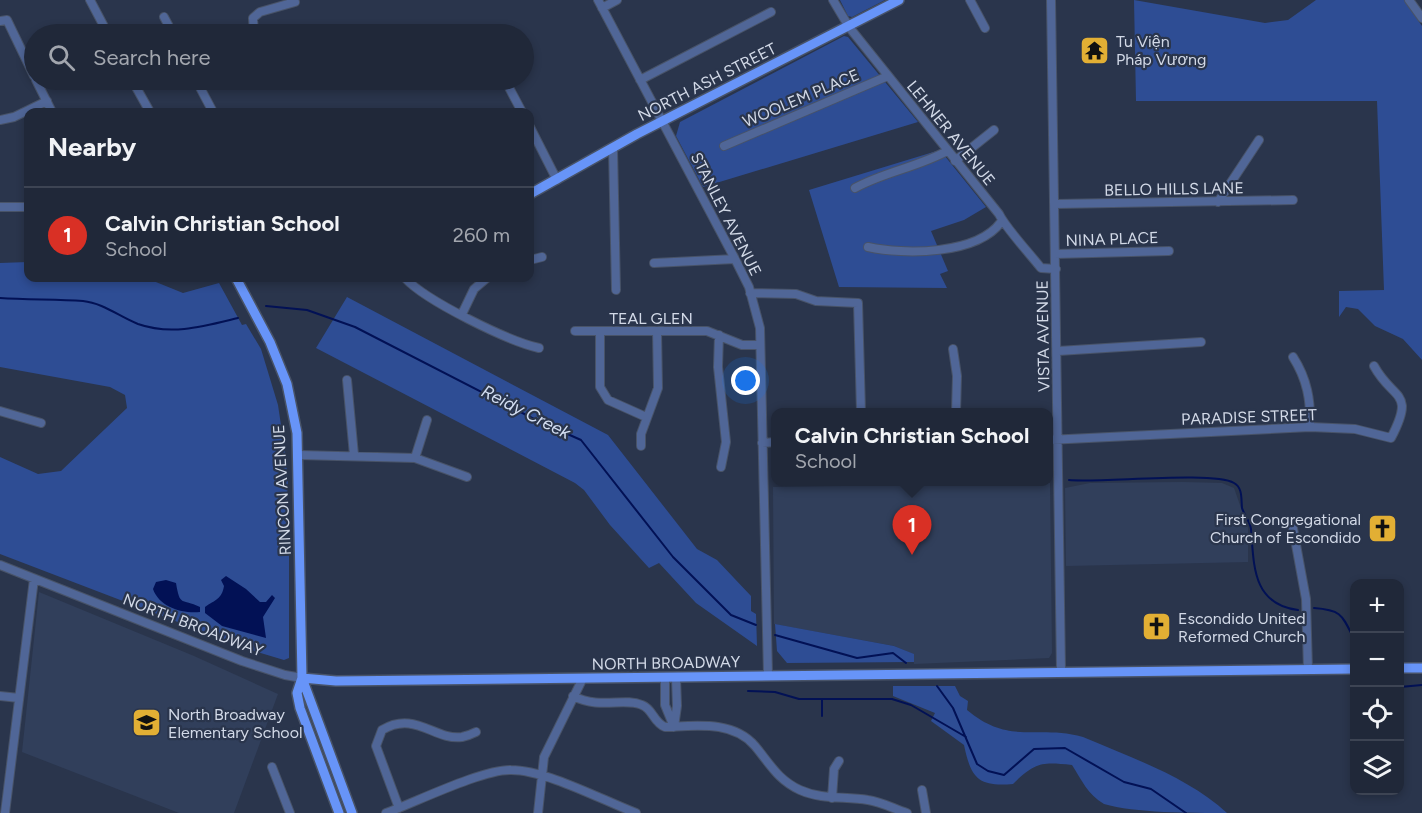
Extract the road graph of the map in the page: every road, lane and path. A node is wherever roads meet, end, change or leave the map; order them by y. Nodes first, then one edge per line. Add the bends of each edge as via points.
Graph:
1 (90, 0) edge
2 (618, 0) edge
3 (833, 0) edge
4 (899, 0) edge
5 (970, 0) edge
6 (1051, 0) edge
7 (1409, 0) edge
8 (295, 2) dead end
9 (600, 4) edge
10 (771, 12) dead end
11 (164, 17) dead end
12 (1422, 18) edge
13 (0, 21) edge
14 (103, 24) edge
15 (167, 24) edge
16 (253, 24) edge
17 (849, 27) junction
18 (985, 28) dead end
19 (24, 55) edge
20 (888, 75) junction
21 (640, 80) junction
22 (42, 90) edge
23 (138, 90) edge
24 (202, 90) edge
25 (511, 90) edge
26 (47, 100) junction
27 (31, 108) edge
28 (50, 108) edge
29 (148, 108) edge
30 (211, 108) edge
31 (520, 108) edge
32 (24, 112) edge
33 (0, 120) edge
34 (662, 122) junction
35 (994, 130) dead end
36 (534, 135) edge
37 (1260, 140) dead end
38 (724, 146) dead end
39 (613, 148) junction
40 (947, 151) junction
41 (955, 161) junction
42 (557, 180) junction
43 (855, 188) dead end
44 (534, 192) edge
45 (1293, 200) dead end
46 (1218, 202) junction
47 (1055, 204) junction
48 (0, 207) edge
49 (24, 207) edge
50 (1001, 222) junction
51 (868, 247) dead end
52 (1169, 251) dead end
53 (1056, 254) junction
54 (542, 257) dead end
55 (534, 259) edge
56 (735, 259) junction
57 (654, 263) dead end
58 (1056, 268) junction
59 (238, 282) edge
60 (410, 282) edge
61 (483, 282) edge
62 (616, 290) dead end
63 (750, 293) junction
64 (462, 314) junction
65 (575, 331) dead end
66 (600, 331) junction
67 (657, 331) junction
68 (718, 335) junction
69 (1201, 342) dead end
70 (760, 345) junction
71 (539, 348) dead end
72 (953, 349) dead end
73 (1058, 351) junction
74 (1293, 357) dead end
75 (1374, 366) dead end
76 (347, 380) dead end
77 (861, 408) edge
78 (956, 408) edge
79 (0, 411) edge
80 (646, 417) junction
81 (427, 420) dead end
82 (41, 423) dead end
83 (1310, 427) junction
84 (1053, 440) edge
85 (1058, 440) junction
86 (771, 442) edge
87 (762, 443) junction
88 (641, 446) dead end
89 (299, 455) junction
90 (354, 455) junction
91 (415, 458) junction
92 (721, 467) dead end
93 (467, 477) dead end
94 (1292, 523) dead end
95 (0, 565) edge
96 (34, 579) junction
97 (1404, 668) edge
98 (1422, 668) edge
99 (1350, 669) edge
100 (1308, 670) junction
101 (1061, 671) junction
102 (768, 675) junction
103 (302, 678) junction
104 (665, 678) junction
105 (676, 678) junction
106 (582, 680) junction
107 (0, 696) edge
108 (573, 696) junction
109 (19, 698) junction
110 (674, 727) junction
111 (476, 732) dead end
112 (839, 761) dead end
113 (272, 767) dead end
114 (540, 775) junction
115 (922, 790) dead end
116 (832, 798) junction
117 (399, 808) junction
118 (5, 813) edge
119 (290, 813) edge
120 (339, 813) edge
121 (352, 813) edge
122 (386, 813) edge
123 (538, 813) edge
124 (636, 813) edge
125 (907, 813) edge
126 (926, 813) edge

1 - 14 street
2 - 9 street
3 - 17 street, LEHNER AVENUE
4 - 17 main road, NORTH ASH STREET
5 - 18 street
6 - 47 street, VISTA AVENUE
7 - 12 street
8 - 16 street via 260,12 253,18
9 - 21 street, STANLEY AVENUE
10 - 21 street
11 - 15 street
13 - 19 street via 7,20
17 - 20 street, LEHNER AVENUE
17 - 34 main road, NORTH ASH STREET
20 - 38 street, WOOLEM PLACE
20 - 40 street, LEHNER AVENUE
21 - 34 street, STANLEY AVENUE
22 - 26 street
23 - 29 street
24 - 30 street
25 - 31 street
26 - 27 street
26 - 28 street
32 - 33 street
34 - 39 main road, NORTH ASH STREET
34 - 56 street, STANLEY AVENUE
35 - 41 street
36 - 42 street
37 - 46 street
39 - 42 main road, NORTH ASH STREET
39 - 62 street
40 - 41 street, LEHNER AVENUE
40 - 43 street
41 - 50 street, LEHNER AVENUE via 999,214
42 - 44 main road, NORTH ASH STREET
45 - 46 street, BELLO HILLS LANE
46 - 47 street, BELLO HILLS LANE
47 - 53 street, VISTA AVENUE
48 - 49 street
50 - 51 street via 973,240 942,251 893,253
50 - 58 street, LEHNER AVENUE via 1041,268
52 - 53 street, NINA PLACE
53 - 58 street, VISTA AVENUE
54 - 55 street
56 - 57 street
56 - 63 street, STANLEY AVENUE
58 - 73 street, VISTA AVENUE
59 - 89 main road, RINCON AVENUE via 287,384
60 - 64 street
61 - 64 street
63 - 70 street, STANLEY AVENUE via 760,328
63 - 77 street via 796,294 816,301 858,303
64 - 71 street via 522,344
65 - 66 street, TEAL GLEN
66 - 67 street, TEAL GLEN
66 - 80 street via 603,394
67 - 68 street, TEAL GLEN via 707,331
67 - 80 street via 658,388
68 - 70 street, TEAL GLEN via 742,345
68 - 92 street via 726,442
69 - 73 street
70 - 87 street, STANLEY AVENUE
72 - 78 street
73 - 85 street, VISTA AVENUE
74 - 83 street via 1308,390
75 - 83 street, PARADISE STREET via 1402,404 1391,438 1355,429
76 - 90 street
79 - 82 street
80 - 88 street
81 - 91 street
83 - 85 street, PARADISE STREET
84 - 85 street, PARADISE STREET
85 - 101 street, VISTA AVENUE
86 - 87 street
87 - 102 street, STANLEY AVENUE
89 - 90 street
89 - 103 main road, RINCON AVENUE
90 - 91 street
91 - 93 street
94 - 100 street via 1306,599
95 - 96 street, NORTH BROADWAY
96 - 103 street, NORTH BROADWAY via 242,661
96 - 109 street
97 - 98 main road
99 - 100 main road, NORTH BROADWAY
100 - 101 main road, NORTH BROADWAY
101 - 102 main road, NORTH BROADWAY
102 - 105 main road, NORTH BROADWAY
103 - 106 main road, NORTH BROADWAY
103 - 120 main road via 297,693 300,708
103 - 121 main road
104 - 105 main road, NORTH BROADWAY
104 - 106 main road, NORTH BROADWAY
104 - 110 street via 665,705
105 - 110 street
106 - 108 street
107 - 109 street
108 - 110 street via 592,704 639,704 648,709 658,724
108 - 114 street via 544,757
109 - 118 street
110 - 116 street via 731,729 749,740 788,784
111 - 117 street via 450,736 403,723 382,730 376,746
112 - 116 street via 834,769
113 - 119 street
114 - 117 street via 509,770 488,774
114 - 123 street
114 - 124 street
115 - 126 street
116 - 125 street via 870,800
117 - 122 street

